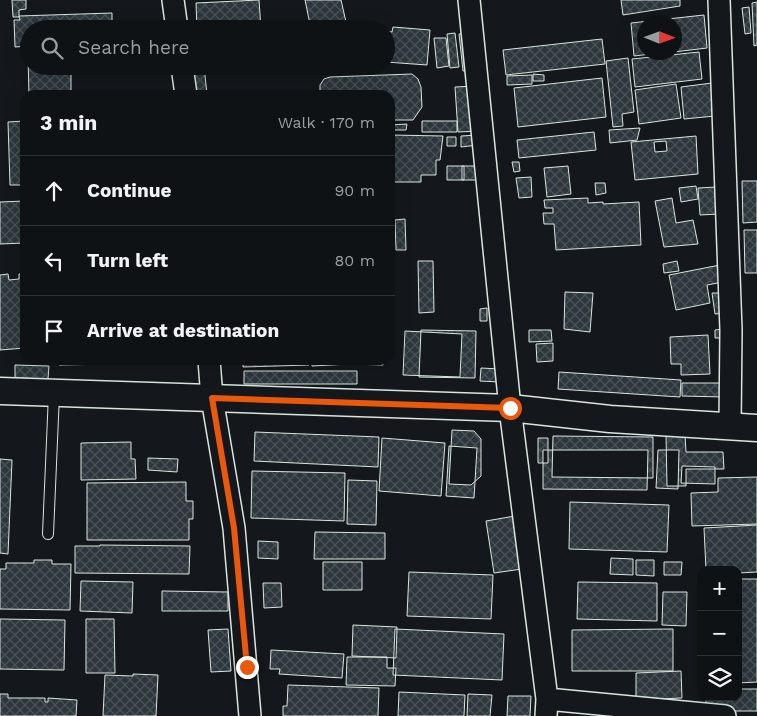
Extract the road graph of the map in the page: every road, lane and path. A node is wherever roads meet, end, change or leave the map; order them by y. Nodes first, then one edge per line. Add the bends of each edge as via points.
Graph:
1 (173, 0) edge
2 (469, 0) edge
3 (719, 0) edge
4 (176, 20) edge
5 (183, 75) edge
6 (185, 90) edge
7 (209, 365) edge
8 (0, 391) edge
9 (54, 393) junction
10 (212, 398) junction
11 (510, 408) junction
12 (730, 426) junction
13 (757, 428) edge
14 (48, 534) dead end
15 (547, 708) edge
16 (250, 716) edge
17 (725, 716) edge

1 - 4 street
2 - 11 street
3 - 12 street via 732,330
5 - 6 street
7 - 10 street
8 - 9 street
9 - 10 street
9 - 14 lane
10 - 11 street
10 - 16 street via 234,528
11 - 12 street via 610,419
11 - 15 street
12 - 13 street
15 - 17 street

